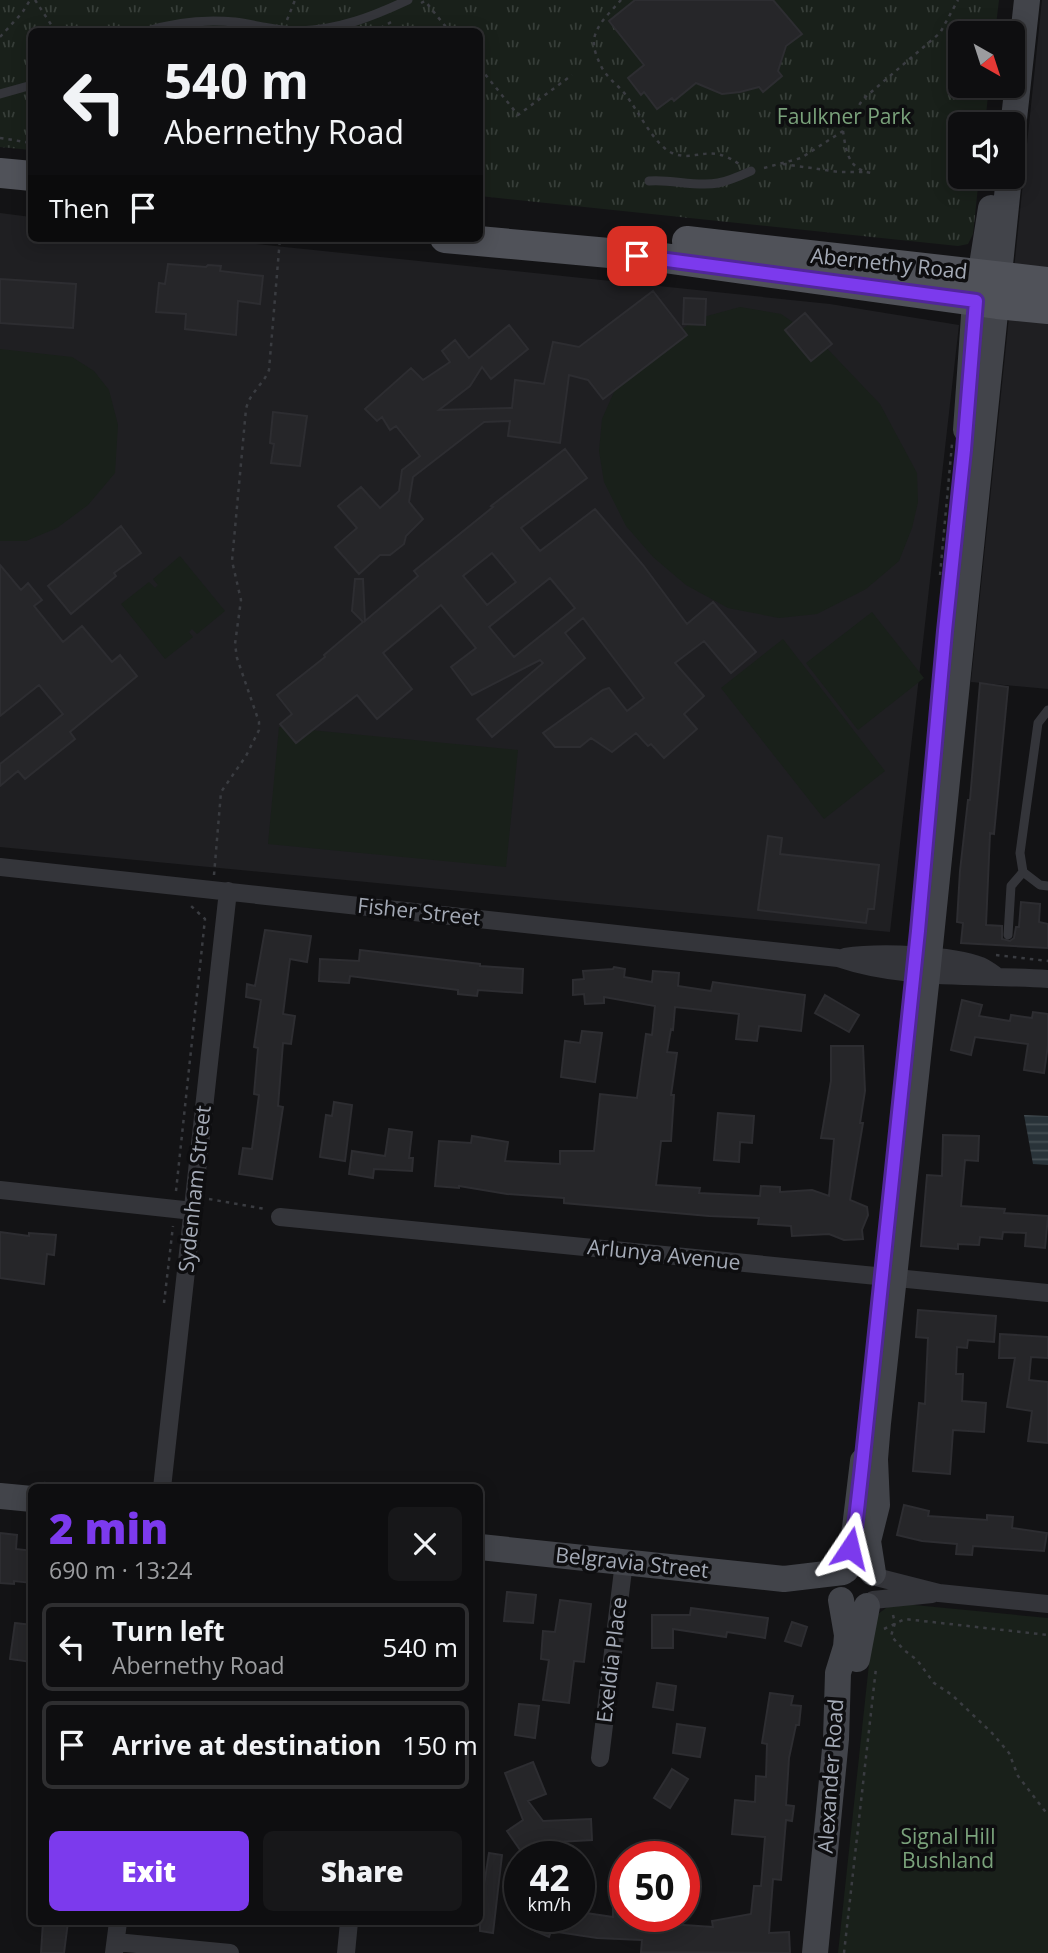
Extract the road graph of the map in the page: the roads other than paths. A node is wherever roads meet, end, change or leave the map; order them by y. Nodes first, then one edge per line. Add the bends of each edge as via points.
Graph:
1 (408, 0) edge
2 (1014, 0) edge
3 (1027, 0) edge
4 (1012, 21) edge
5 (157, 28) edge
6 (268, 28) edge
7 (329, 28) edge
8 (28, 86) edge
9 (0, 94) edge
10 (1015, 112) edge
11 (751, 171) road end
12 (0, 173) edge
13 (28, 176) edge
14 (649, 181) dead end
15 (994, 189) edge
16 (1007, 189) edge
17 (0, 192) edge
18 (28, 196) edge
19 (483, 221) edge
20 (483, 241) edge
21 (1048, 282) edge
22 (988, 289) junction
23 (1048, 309) edge
24 (1048, 710) edge
25 (0, 867) edge
26 (1023, 872) junction
27 (1048, 886) edge
28 (228, 891) junction
29 (1008, 935) dead end
30 (921, 965) junction
31 (1048, 979) edge
32 (0, 1190) edge
33 (194, 1204) junction
34 (280, 1217) road end
35 (888, 1276) junction
36 (1048, 1293) edge
37 (162, 1484) edge
38 (0, 1496) edge
39 (28, 1499) edge
40 (483, 1547) edge
41 (624, 1562) junction
42 (842, 1585) junction
43 (872, 1589) junction
44 (1048, 1604) edge
45 (600, 1758) dead end
46 (118, 1925) edge
47 (349, 1925) edge
48 (115, 1947) edge
49 (230, 1953) edge
50 (346, 1953) edge
51 (815, 1953) edge
52 (827, 1953) edge

1 - 7 lane via 373,17
2 - 4 main road
3 - 10 main road
5 - 6 lane via 201,20
8 - 9 lane
11 - 14 lane via 718,183
12 - 13 main road
15 - 22 main road, Alexander Road
16 - 22 main road, Alexander Road
17 - 18 main road
19 - 22 main road, Abernethy Road via 663,238
20 - 22 main road, Abernethy Road
21 - 22 main road, Abernethy Road
22 - 23 main road, Abernethy Road
22 - 30 main road, Alexander Road via 964,450 945,631
24 - 26 lane via 1038,723 1020,853
25 - 28 street, Fisher Street
26 - 27 lane
26 - 29 lane via 1011,886
28 - 30 street, Fisher Street via 838,958 862,966
28 - 33 street, Sydenham Street
30 - 31 street, Fisher Street via 981,966 995,975
30 - 35 main road, Alexander Road
32 - 33 street via 174,1209
33 - 37 street, Sydenham Street
34 - 35 street, Arlunya Avenue
35 - 36 street, Arlunya Avenue
35 - 42 main road, Alexander Road via 855,1528
35 - 43 main road, Alexander Road via 875,1459 877,1505 868,1541
38 - 39 main road
40 - 41 main road, Belgravia Street
41 - 42 main road, Belgravia Street via 785,1579 808,1589
41 - 45 street, Exeldia Place
42 - 43 main road via 863,1567
42 - 43 main road via 853,1608
42 - 51 main road, Alexander Road via 847,1635 838,1673
43 - 44 street
43 - 52 main road, Alexander Road via 853,1684
46 - 48 street
47 - 50 street
48 - 49 street

